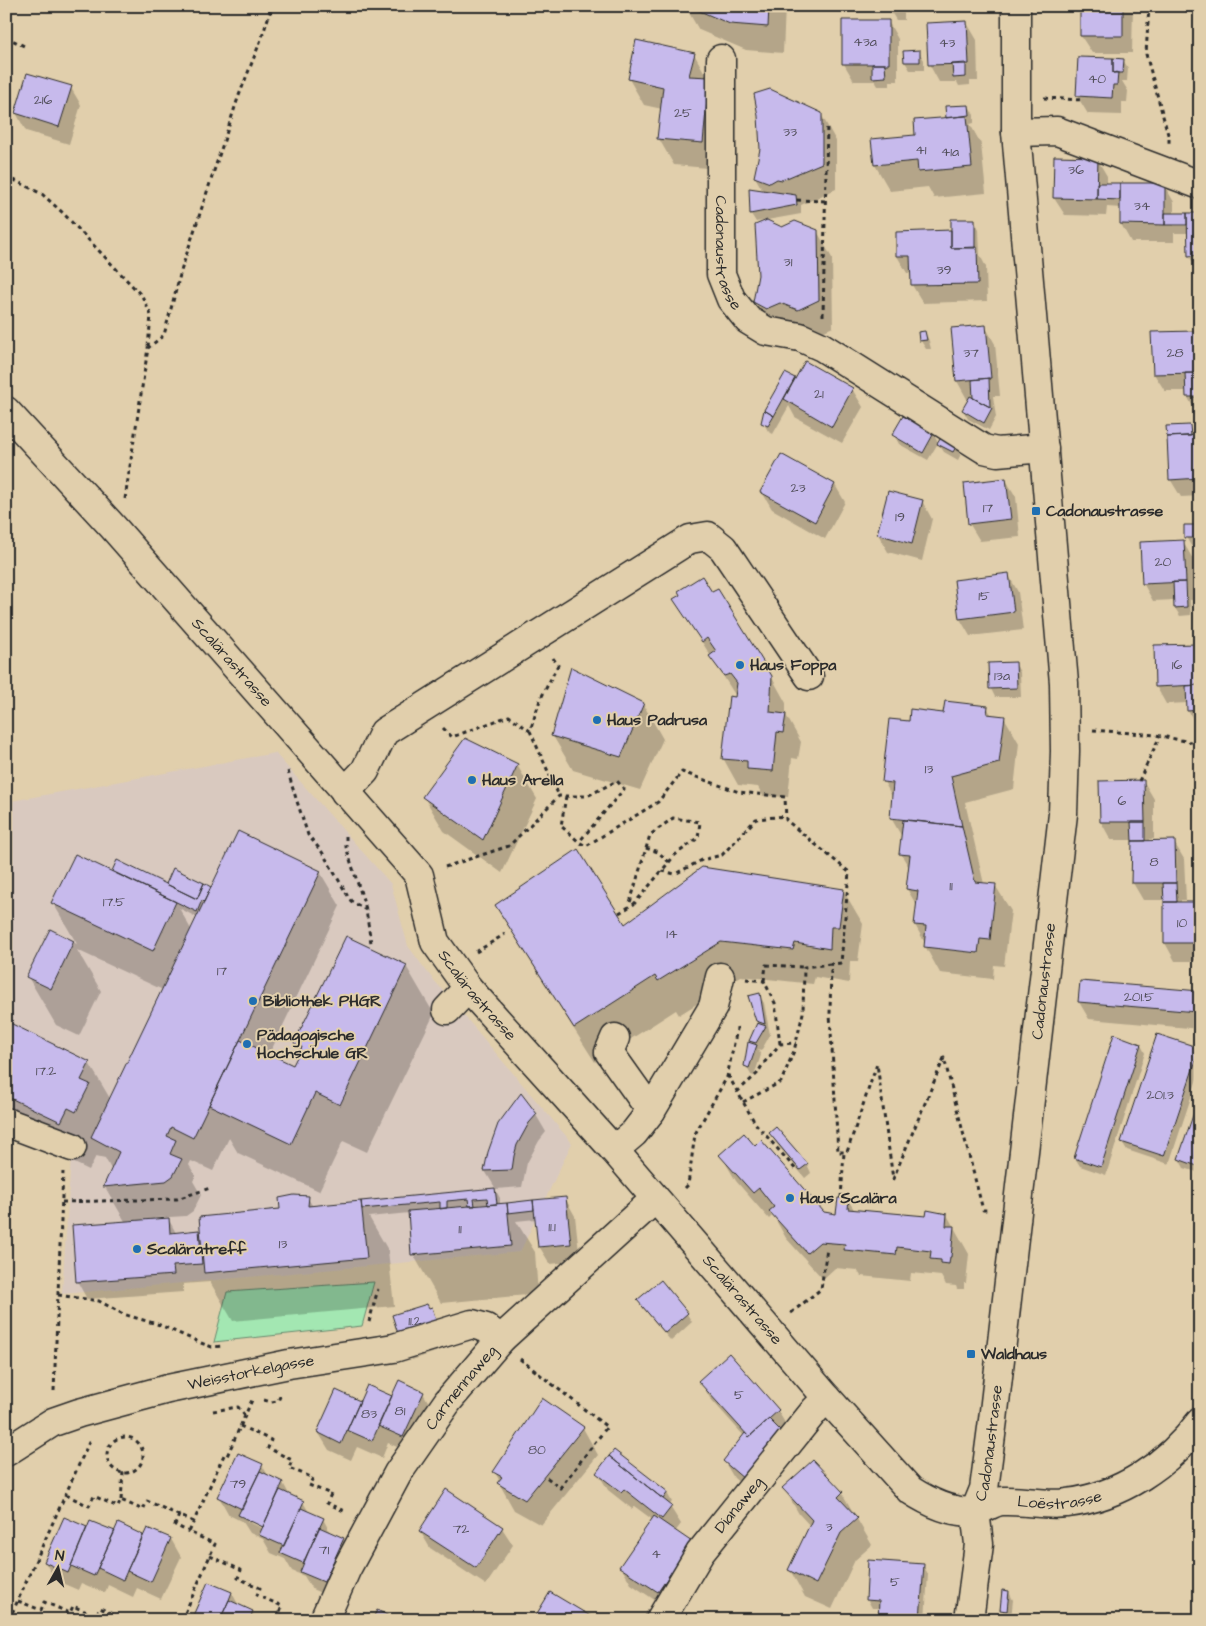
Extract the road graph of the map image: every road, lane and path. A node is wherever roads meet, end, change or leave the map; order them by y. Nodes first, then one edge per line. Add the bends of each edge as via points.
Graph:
1 (272, 6) edge
2 (1016, 6) edge
3 (1149, 6) edge
4 (6, 37) edge
5 (24, 46) dead end
6 (721, 59) dead end
7 (1040, 98) dead end
8 (1083, 100) dead end
9 (827, 124) dead end
10 (1016, 132) junction
11 (1169, 173) junction
12 (6, 176) edge
13 (1200, 185) edge
14 (797, 200) dead end
15 (826, 201) junction
16 (822, 347) junction
17 (148, 348) junction
18 (6, 412) edge
19 (1044, 448) junction
20 (125, 500) dead end
21 (537, 635) junction
22 (809, 676) dead end
23 (424, 706) junction
24 (1087, 730) dead end
25 (530, 731) junction
26 (1160, 736) junction
27 (1200, 744) edge
28 (287, 763) dead end
29 (1138, 781) dead end
30 (345, 792) junction
31 (559, 796) junction
32 (566, 796) junction
33 (786, 816) junction
34 (346, 832) dead end
35 (579, 842) junction
36 (646, 848) junction
37 (669, 862) junction
38 (436, 870) dead end
39 (662, 871) junction
40 (630, 906) junction
41 (366, 910) junction
42 (619, 914) dead end
43 (505, 934) dead end
44 (371, 943) dead end
45 (469, 957) dead end
46 (831, 964) junction
47 (804, 967) junction
48 (720, 978) joint
49 (764, 981) junction
50 (468, 988) junction
51 (447, 1010) dead end
52 (734, 1020) dead end
53 (615, 1038) dead end
54 (796, 1043) junction
55 (780, 1044) junction
56 (728, 1075) junction
57 (737, 1092) junction
58 (743, 1102) junction
59 (651, 1111) junction
60 (6, 1122) edge
61 (68, 1146) joint
62 (614, 1150) junction
63 (844, 1152) junction
64 (797, 1171) dead end
65 (210, 1188) dead end
66 (684, 1189) dead end
67 (840, 1198) dead end
68 (655, 1199) junction
69 (62, 1202) junction
70 (989, 1210) dead end
71 (827, 1248) dead end
72 (378, 1289) dead end
73 (58, 1295) junction
74 (790, 1314) dead end
75 (367, 1328) dead end
76 (228, 1346) dead end
77 (510, 1348) junction
78 (266, 1369) junction
79 (281, 1394) dead end
80 (828, 1398) junction
81 (265, 1400) dead end
82 (212, 1412) dead end
83 (245, 1416) junction
84 (53, 1422) junction
85 (1200, 1422) edge
86 (240, 1426) junction
87 (94, 1433) dead end
88 (6, 1452) edge
89 (123, 1472) junction
90 (545, 1476) dead end
91 (66, 1495) junction
92 (121, 1500) junction
93 (975, 1511) junction
94 (350, 1514) dead end
95 (179, 1516) junction
96 (194, 1522) junction
97 (189, 1532) junction
98 (210, 1556) junction
99 (18, 1601) junction
100 (9, 1620) edge
101 (125, 1620) edge
102 (182, 1620) edge
103 (291, 1620) edge
104 (324, 1620) edge
105 (660, 1620) edge
106 (969, 1620) edge

1 - 17 path via 181,271 164,335
2 - 10 street, Cadonaustrasse
3 - 11 path via 1146,54 1169,138
4 - 5 path
6 - 16 street, Cadonaustrasse via 721,274 731,299 748,320 766,331 800,337
7 - 8 path
9 - 15 path
10 - 11 street via 1057,131
10 - 19 street, Cadonaustrasse
11 - 13 street
12 - 17 path via 42,194 142,296 151,315
14 - 15 path
15 - 16 path
16 - 19 street, Cadonaustrasse via 984,449 997,452
17 - 20 path
18 - 30 street, Scalärastrasse via 113,527
19 - 93 street, Cadonaustrasse via 1064,683 1063,814 988,1463 984,1489
21 - 22 street via 690,539 708,536 723,548
21 - 23 street
21 - 25 path via 558,665 540,700
23 - 25 path via 452,737 509,716
23 - 30 street via 384,732 365,771
24 - 26 path
25 - 31 path
26 - 27 path
26 - 29 path
28 - 41 path via 308,835 351,901
30 - 50 street, Scalärastrasse via 419,875 435,942
31 - 32 path
31 - 38 path via 509,846
32 - 35 path via 561,826
32 - 35 path via 587,796 617,782 624,789
33 - 35 path via 785,797 739,792 682,772 658,802 586,846
33 - 39 path via 756,819 722,855 702,860 675,874
33 - 46 path via 786,820 849,872 841,963
34 - 41 path via 346,847
36 - 37 path via 658,852
36 - 37 path via 650,835 673,818 700,822 698,838
36 - 40 path
37 - 39 path
39 - 40 path
40 - 42 path
41 - 44 path
43 - 45 path
46 - 47 path
46 - 63 path via 830,1014 838,1152
47 - 49 path via 766,965
47 - 54 path via 803,1013
48 - 49 path
48 - 59 street via 713,1007
49 - 55 path via 775,1003
50 - 51 street
50 - 62 street, Scalärastrasse
52 - 56 path via 738,1029
53 - 59 street via 609,1052
54 - 55 path
54 - 58 path via 781,1082
55 - 57 path via 757,1074
56 - 57 path
56 - 66 path via 695,1134 688,1185
57 - 58 path
58 - 64 path via 755,1124
59 - 62 street via 634,1133
60 - 61 street
61 - 69 path
62 - 68 street, Scalärastrasse
63 - 67 path
63 - 70 path via 847,1152 877,1064 893,1180 944,1058 982,1210
65 - 69 path via 176,1199
68 - 77 street, Carmennaweg
68 - 80 street, Scalärastrasse
69 - 73 path
71 - 74 path via 821,1289
72 - 75 path
73 - 76 path via 99,1301 123,1314 160,1325 206,1345
73 - 84 path
77 - 78 street, Weisstorkelgasse via 486,1328 472,1324 394,1348
77 - 90 path via 607,1427 560,1488
77 - 104 street, Carmennaweg via 448,1401 398,1473 346,1570
78 - 83 path
78 - 84 street, Weisstorkelgasse via 168,1389
79 - 81 path via 278,1400
80 - 93 street, Scalärastrasse via 910,1490 944,1507
80 - 105 street, Dianaweg via 700,1554
82 - 83 path via 238,1407
83 - 86 path
84 - 88 street, Weisstorkelgasse
85 - 93 street, Loëstrasse via 1158,1465 1106,1495 1067,1504 1001,1501
86 - 94 path via 271,1440 268,1448 292,1460 289,1468 312,1478 309,1485 331,1494 327,1503
86 - 96 path
87 - 91 path
89 - 89 path via 138,1467 142,1454 140,1445 124,1437 110,1444 107,1455 110,1465
89 - 92 path
91 - 92 path via 89,1506 94,1496 118,1507
91 - 99 path
92 - 95 path via 143,1510 147,1501
93 - 106 street via 979,1544
95 - 96 path
95 - 97 path via 175,1525
96 - 97 path
97 - 98 path via 215,1544
98 - 102 path
98 - 103 path via 241,1570 238,1578 260,1588 257,1595 282,1606 279,1614
99 - 100 path
99 - 101 path via 41,1610 44,1602 70,1613 73,1606 96,1616 100,1608

